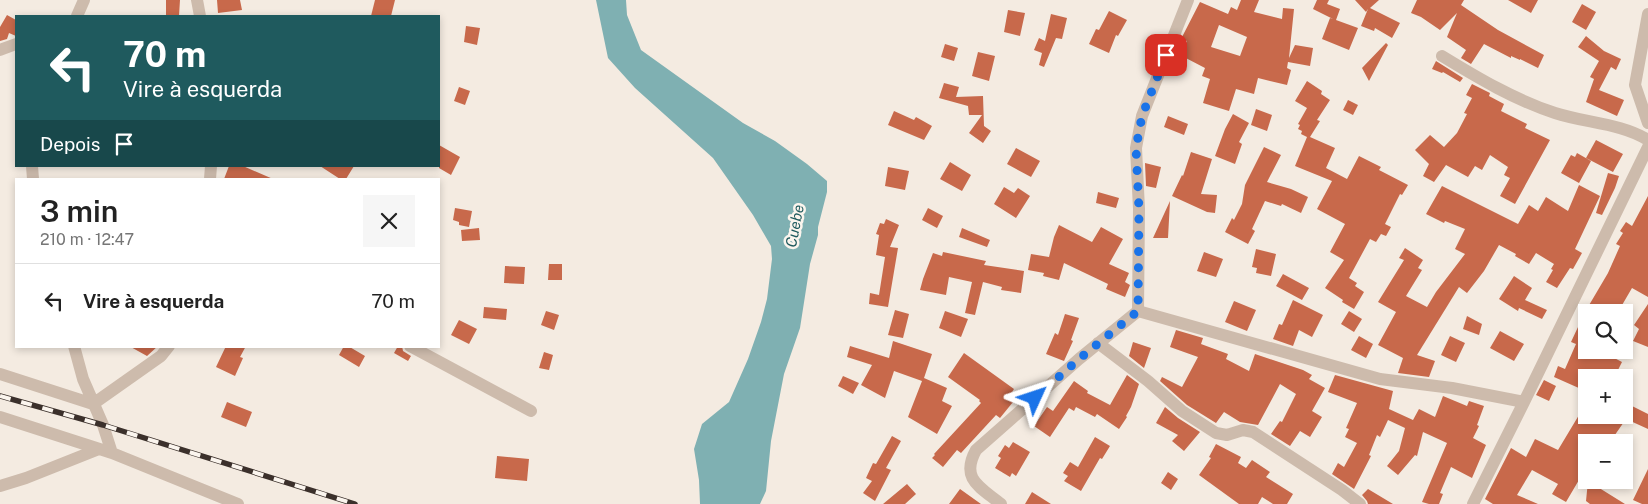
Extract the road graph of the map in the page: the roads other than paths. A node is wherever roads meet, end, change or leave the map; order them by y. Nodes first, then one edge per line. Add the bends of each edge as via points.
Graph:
1 (84, 0) edge
2 (197, 0) edge
3 (1188, 0) edge
4 (1648, 14) edge
5 (77, 15) edge
6 (200, 15) edge
7 (15, 44) edge
8 (0, 50) edge
9 (1442, 56) dead end
10 (1648, 123) edge
11 (1648, 140) edge
12 (1648, 147) edge
13 (1138, 311) junction
14 (1098, 343) junction
15 (75, 348) edge
16 (167, 348) edge
17 (414, 348) edge
18 (0, 374) edge
19 (1524, 402) junction
20 (93, 404) junction
21 (531, 411) dead end
22 (0, 417) edge
23 (99, 449) junction
24 (112, 453) junction
25 (0, 486) edge
26 (238, 504) edge
27 (1001, 504) edge
28 (1360, 504) edge
29 (1473, 504) edge

1 - 5 street
2 - 6 street
3 - 13 street via 1142,116 1136,148
4 - 10 street via 1635,85
7 - 8 street
9 - 11 street via 1482,80 1556,114 1632,132
12 - 19 street
13 - 14 street
13 - 19 street via 1380,379
14 - 27 street via 976,450 969,472 975,482
14 - 28 street via 1182,411 1216,433 1253,432
15 - 20 street
16 - 20 street via 161,356
17 - 21 street
18 - 20 street
19 - 29 street
20 - 24 street
22 - 23 street
23 - 24 street
23 - 25 street
24 - 26 street

